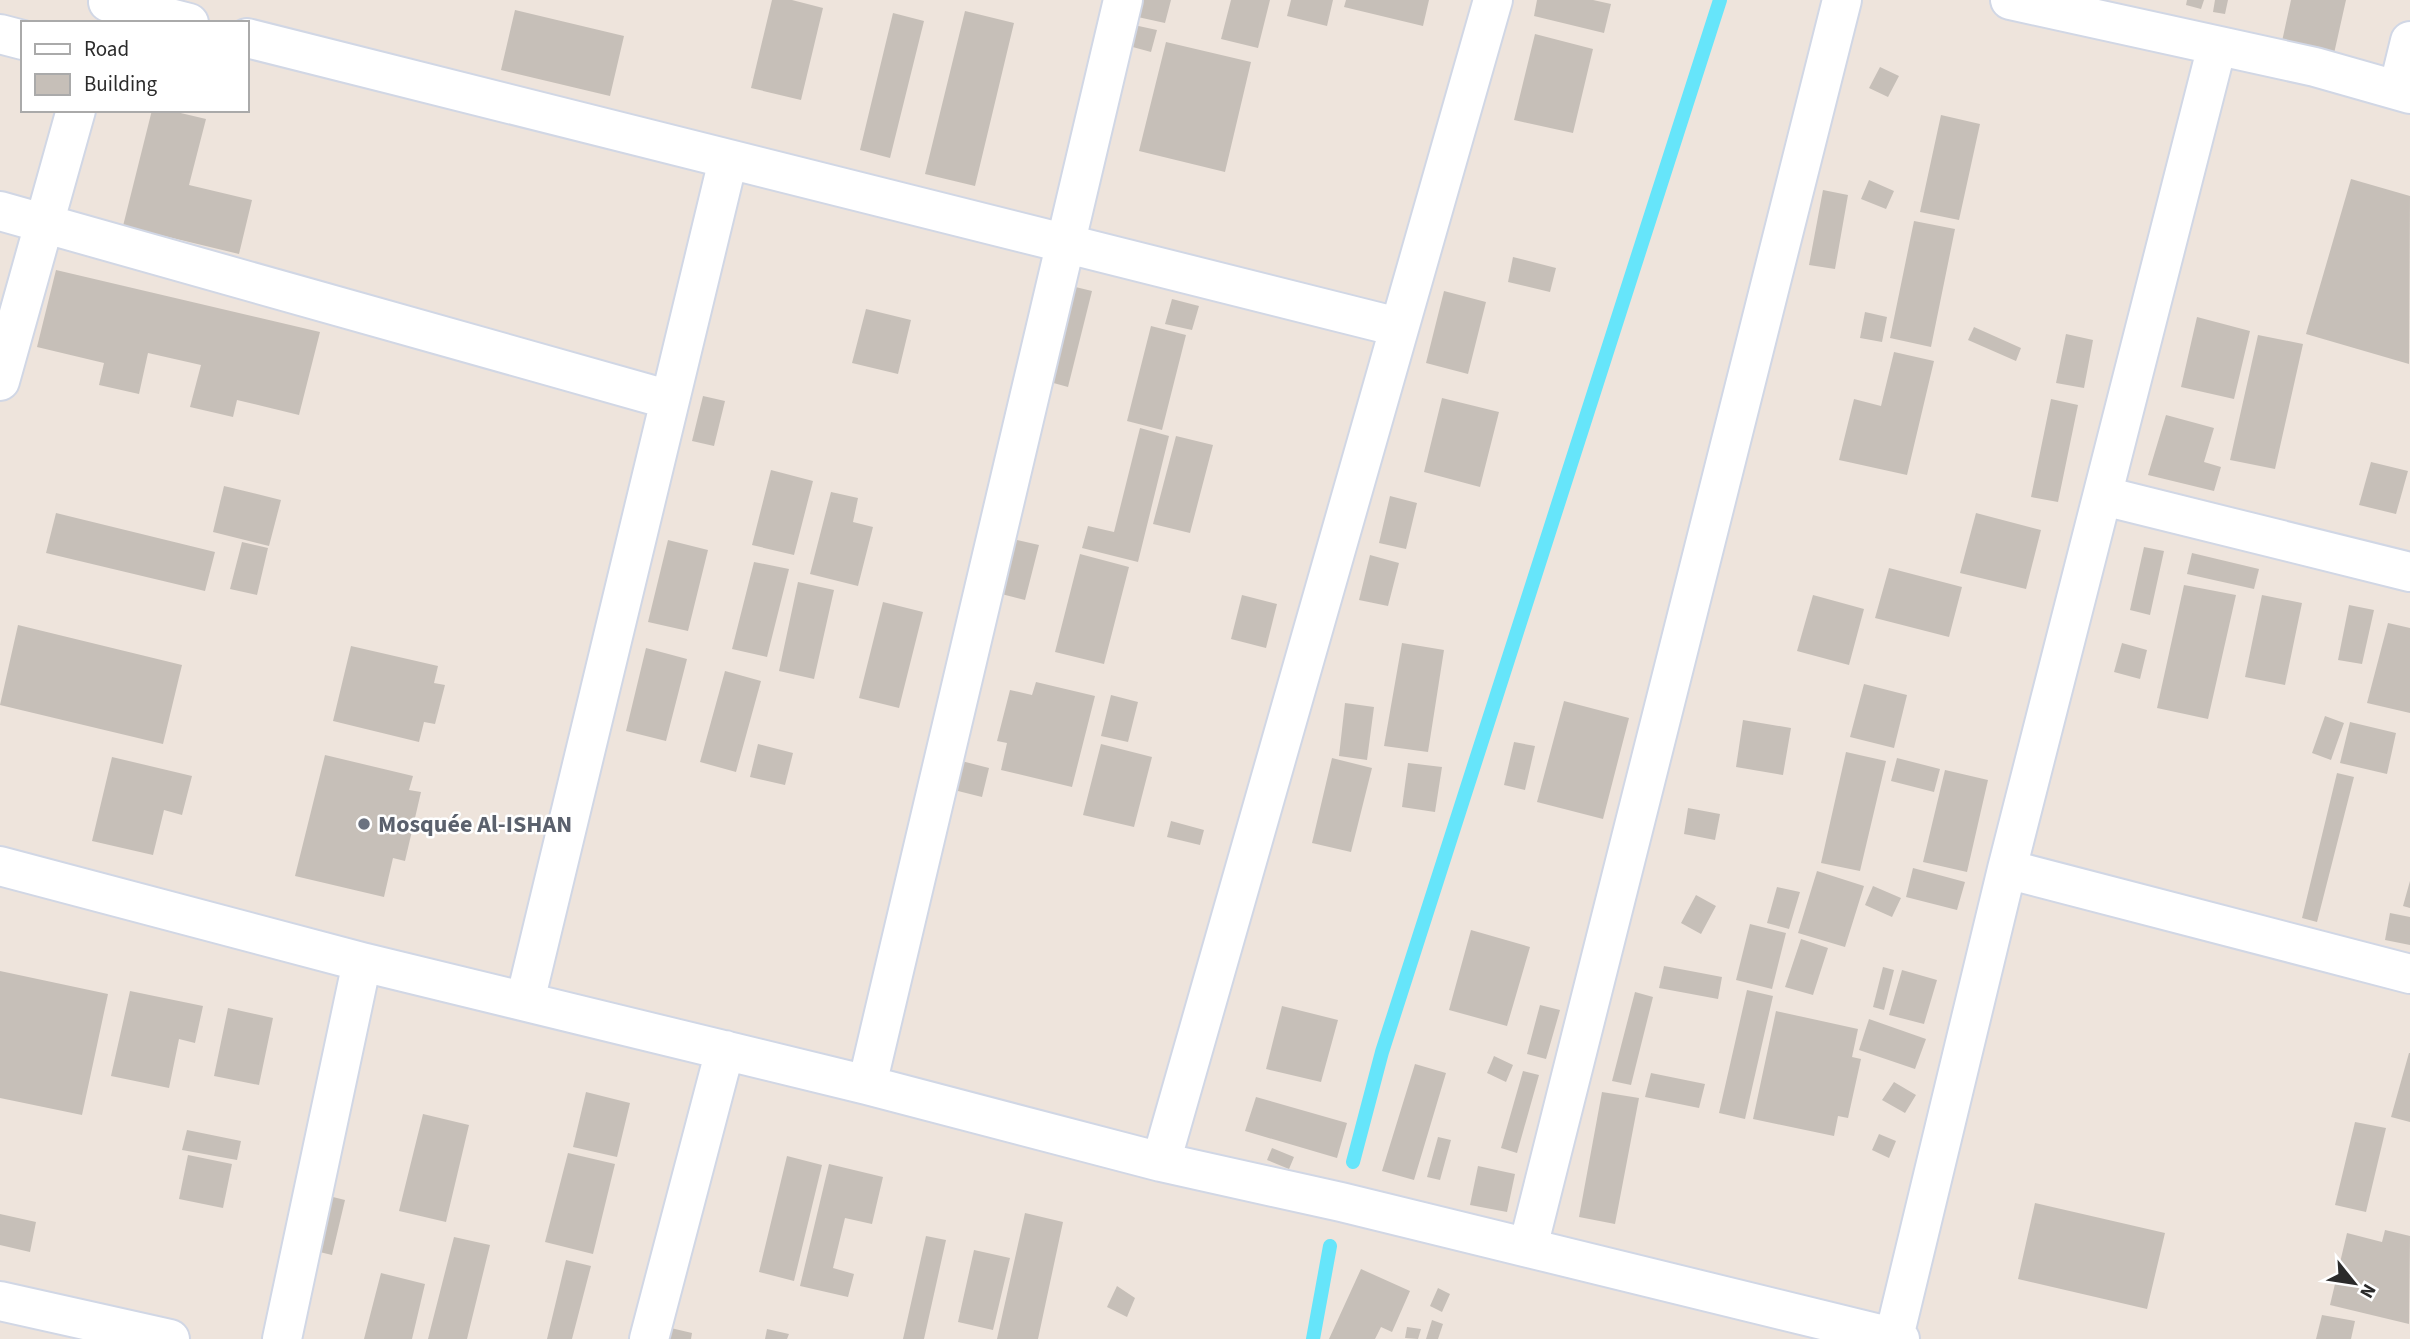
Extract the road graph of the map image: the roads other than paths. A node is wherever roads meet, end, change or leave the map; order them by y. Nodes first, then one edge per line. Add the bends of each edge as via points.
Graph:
1 (1123, 0) edge
2 (1493, 0) edge
3 (1842, 0) edge
4 (2010, 0) edge
5 (107, 8) edge
6 (178, 21) edge
7 (0, 34) edge
8 (248, 38) edge
9 (21, 39) edge
10 (2410, 41) edge
11 (2217, 46) junction
12 (2404, 92) edge
13 (75, 112) edge
14 (728, 160) junction
15 (0, 211) edge
16 (43, 221) junction
17 (1065, 241) junction
18 (1398, 327) junction
19 (0, 381) edge
20 (670, 400) junction
21 (2104, 496) junction
22 (2410, 572) edge
23 (0, 866) edge
24 (2007, 869) junction
25 (362, 961) junction
26 (2410, 974) edge
27 (525, 1001) junction
28 (725, 1050) junction
29 (867, 1085) junction
30 (1161, 1162) junction
31 (1528, 1247) junction
32 (0, 1301) edge
33 (1897, 1338) edge
34 (170, 1339) edge
35 (282, 1339) edge
36 (649, 1339) edge

1 - 17 street
2 - 18 street
3 - 31 street
4 - 11 street
5 - 6 street
7 - 9 street
8 - 14 street
10 - 12 street
11 - 12 street
11 - 21 street
13 - 16 street
14 - 17 street
14 - 20 street
15 - 16 street
16 - 19 street
16 - 20 street
17 - 18 street
17 - 29 street
18 - 30 street
20 - 27 street
21 - 22 street
21 - 24 street
23 - 25 street
24 - 26 street
24 - 33 street
25 - 27 street
25 - 35 street
27 - 28 street
28 - 29 street
28 - 36 street
29 - 30 street
30 - 31 street
31 - 33 street
32 - 34 street

